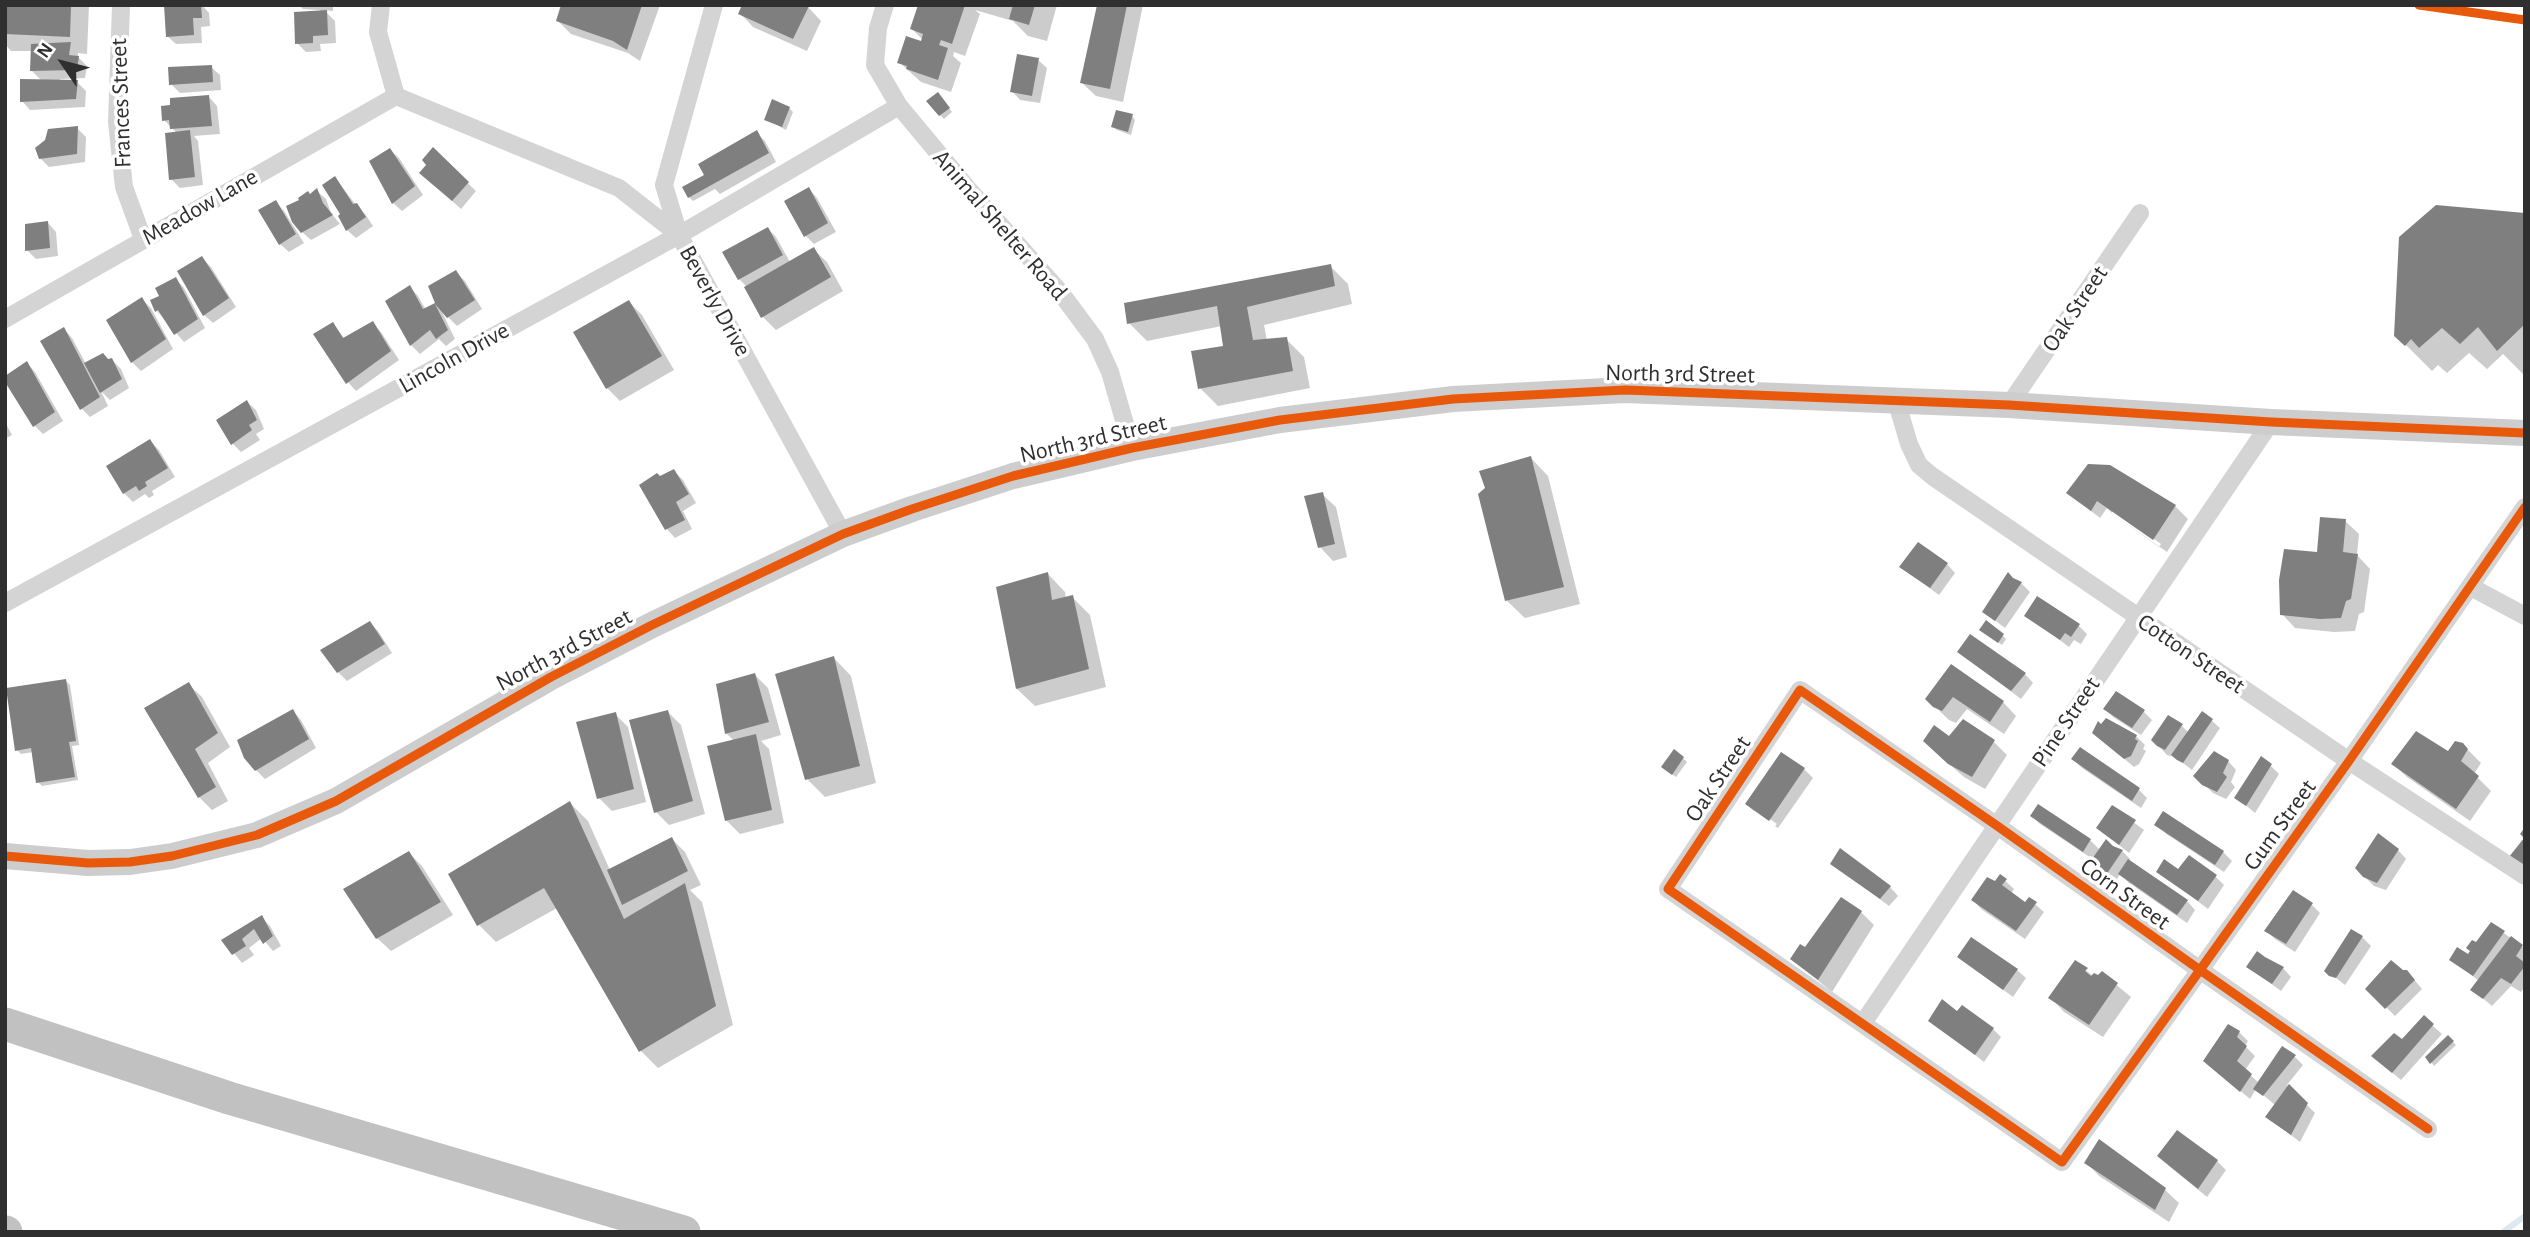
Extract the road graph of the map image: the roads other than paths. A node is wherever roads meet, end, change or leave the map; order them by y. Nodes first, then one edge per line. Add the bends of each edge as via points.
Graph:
1 (121, 5) edge
2 (381, 5) edge
3 (714, 5) edge
4 (885, 5) edge
5 (396, 96) junction
6 (899, 106) junction
7 (2140, 214) dead end
8 (679, 235) junction
9 (143, 239) junction
10 (5, 319) edge
11 (1896, 400) junction
12 (2009, 405) junction
13 (2271, 422) junction
14 (2525, 433) edge
15 (1132, 448) junction
16 (2525, 507) edge
17 (842, 534) junction
18 (2471, 587) junction
19 (5, 603) edge
20 (2525, 616) edge
21 (2138, 617) junction
22 (1800, 690) joint
23 (2349, 761) junction
24 (1996, 825) junction
25 (5, 856) edge
26 (2525, 876) edge
27 (2200, 970) junction
28 (5, 1015) edge
29 (1863, 1023) junction
30 (5, 1024) edge
31 (72, 1046) junction
32 (2428, 1129) dead end
33 (684, 1232) edge

1 - 9 street, Frances Street via 117,122 124,187
2 - 5 street via 378,32
3 - 8 street via 664,185
4 - 6 street, Animal Shelter Road via 875,65
5 - 8 street, Beverly Drive via 619,188
5 - 9 street, Meadow Lane
6 - 8 street, Lincoln Drive
6 - 15 street, Animal Shelter Road via 1095,339 1110,372
7 - 12 street, Oak Street
8 - 17 street, Beverly Drive
8 - 19 street, Lincoln Drive
9 - 10 street, Meadow Lane
11 - 12 main road, North 3rd Street
11 - 15 main road, North 3rd Street via 1625,390 1453,399 1280,421
11 - 21 street, Cotton Street via 1919,465
12 - 13 main road, North 3rd Street
13 - 14 main road, North 3rd Street
13 - 21 street, Pine Street
15 - 17 main road, North 3rd Street via 1013,476
16 - 18 street, Gum Street
17 - 25 main road, North 3rd Street via 641,630 337,801 257,835 130,862
18 - 20 street
18 - 23 street, Gum Street
21 - 23 street, Cotton Street
21 - 24 street, Pine Street
22 - 24 street, Corn Street
22 - 29 street, Oak Street via 1668,889
23 - 26 street, Cotton Street
23 - 27 street, Gum Street
24 - 27 street, Corn Street
24 - 29 street, Pine Street
27 - 29 street, Gum Street via 2062,1163
27 - 32 street, Corn Street
28 - 31 highway
30 - 31 highway
31 - 33 highway via 229,1098

